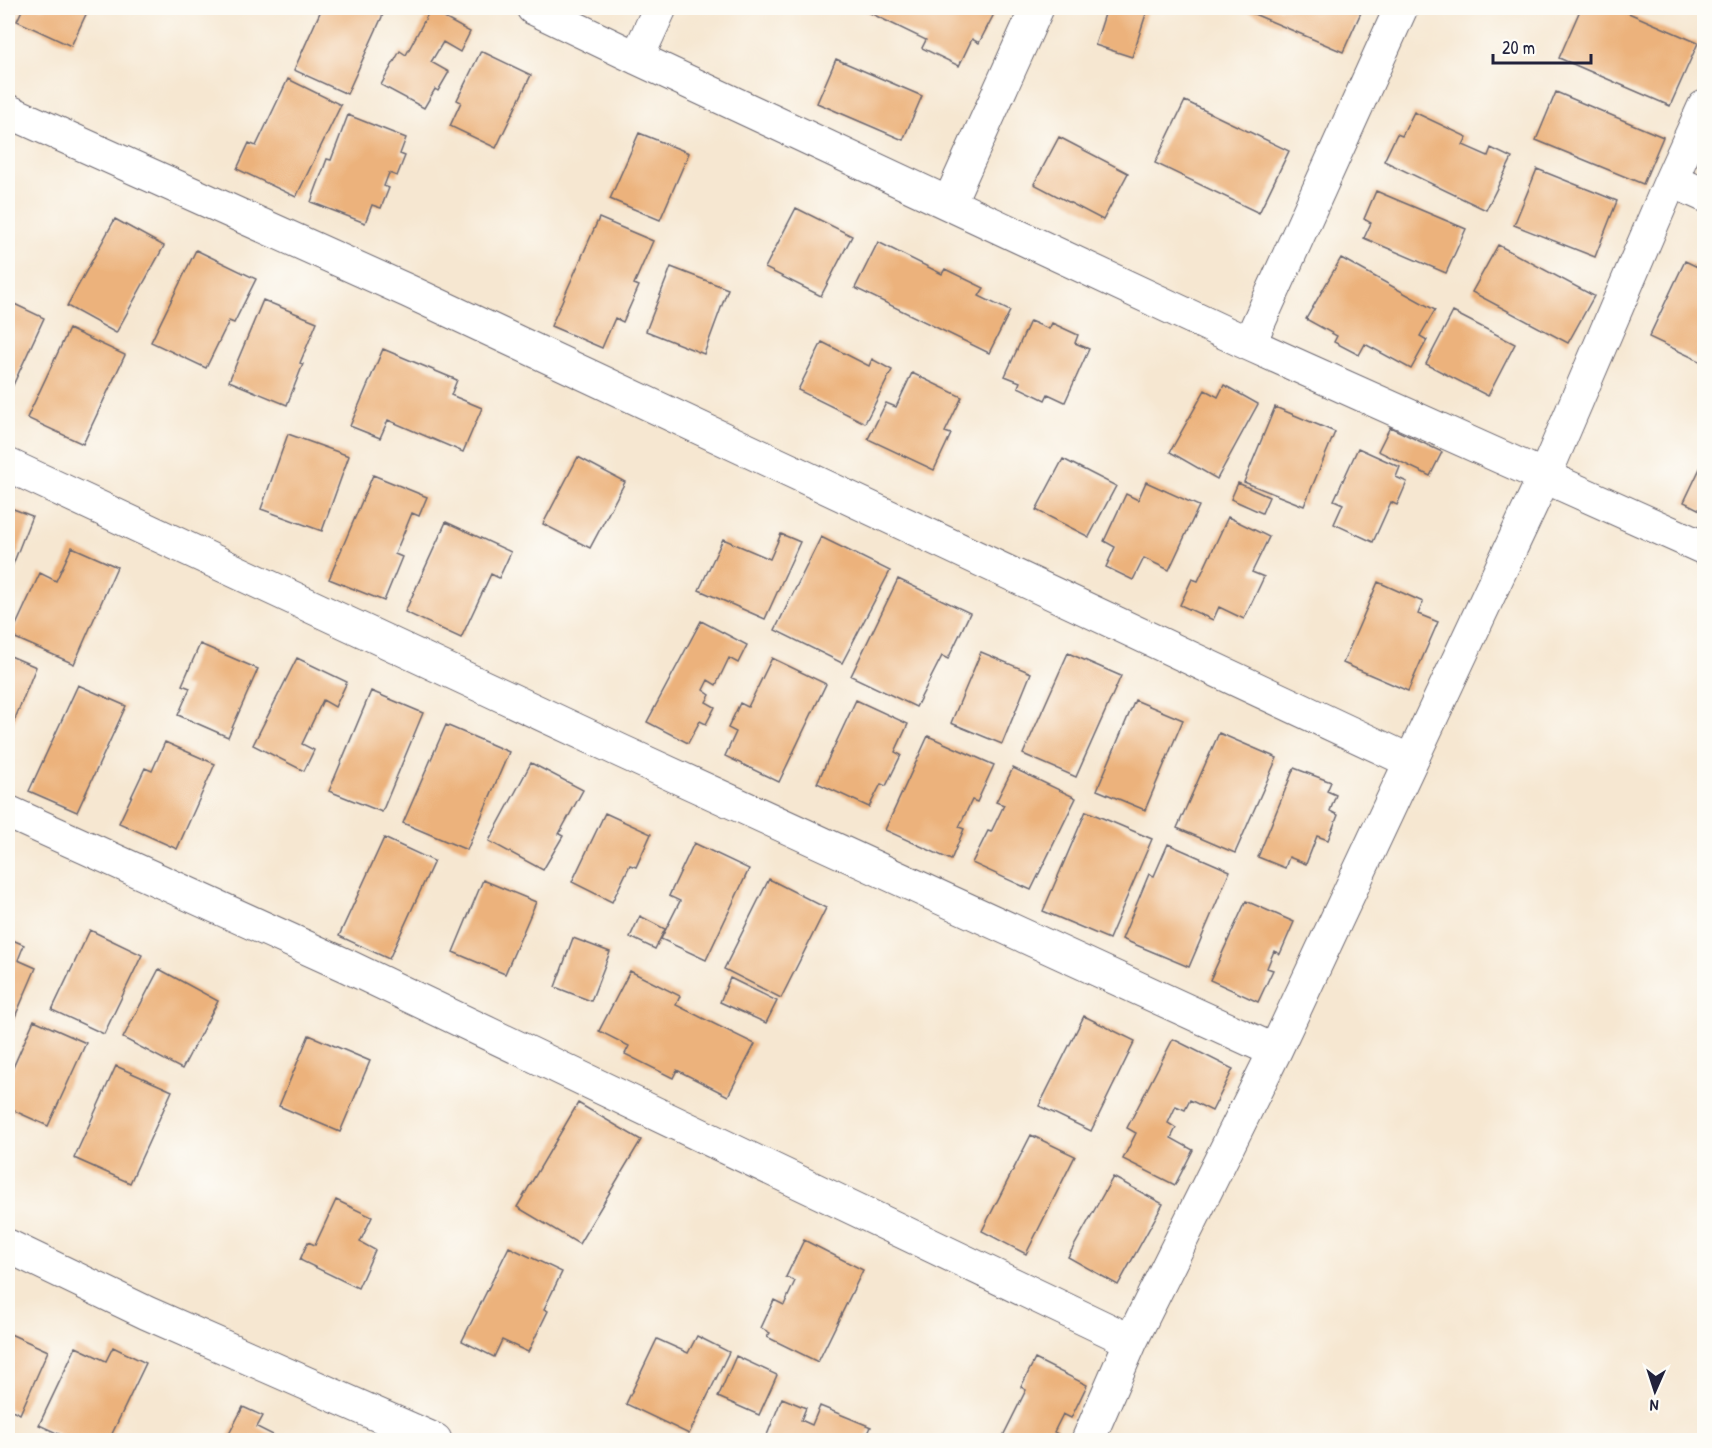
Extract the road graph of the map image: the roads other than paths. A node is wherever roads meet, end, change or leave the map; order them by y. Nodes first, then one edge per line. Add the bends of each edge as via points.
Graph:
1 (533, 8) edge
2 (660, 8) edge
3 (1037, 8) edge
4 (1401, 8) edge
5 (637, 58) junction
6 (1704, 107) edge
7 (8, 111) edge
8 (1671, 180) junction
9 (1704, 195) edge
10 (949, 203) junction
11 (1249, 344) junction
12 (8, 465) edge
13 (1545, 475) junction
14 (1704, 548) edge
15 (1410, 761) junction
16 (8, 812) edge
17 (1275, 1051) junction
18 (8, 1246) edge
19 (1131, 1341) junction
20 (435, 1440) edge
21 (1088, 1440) edge

1 - 5 street
2 - 5 street
3 - 10 street
4 - 11 street
5 - 10 street
6 - 8 street
7 - 15 street via 408,291
8 - 9 street
8 - 13 street
10 - 11 street
11 - 13 street
12 - 17 street
13 - 14 street
13 - 15 street
15 - 17 street
16 - 19 street via 347,966
17 - 19 street
18 - 20 street via 147,1313
19 - 21 street

